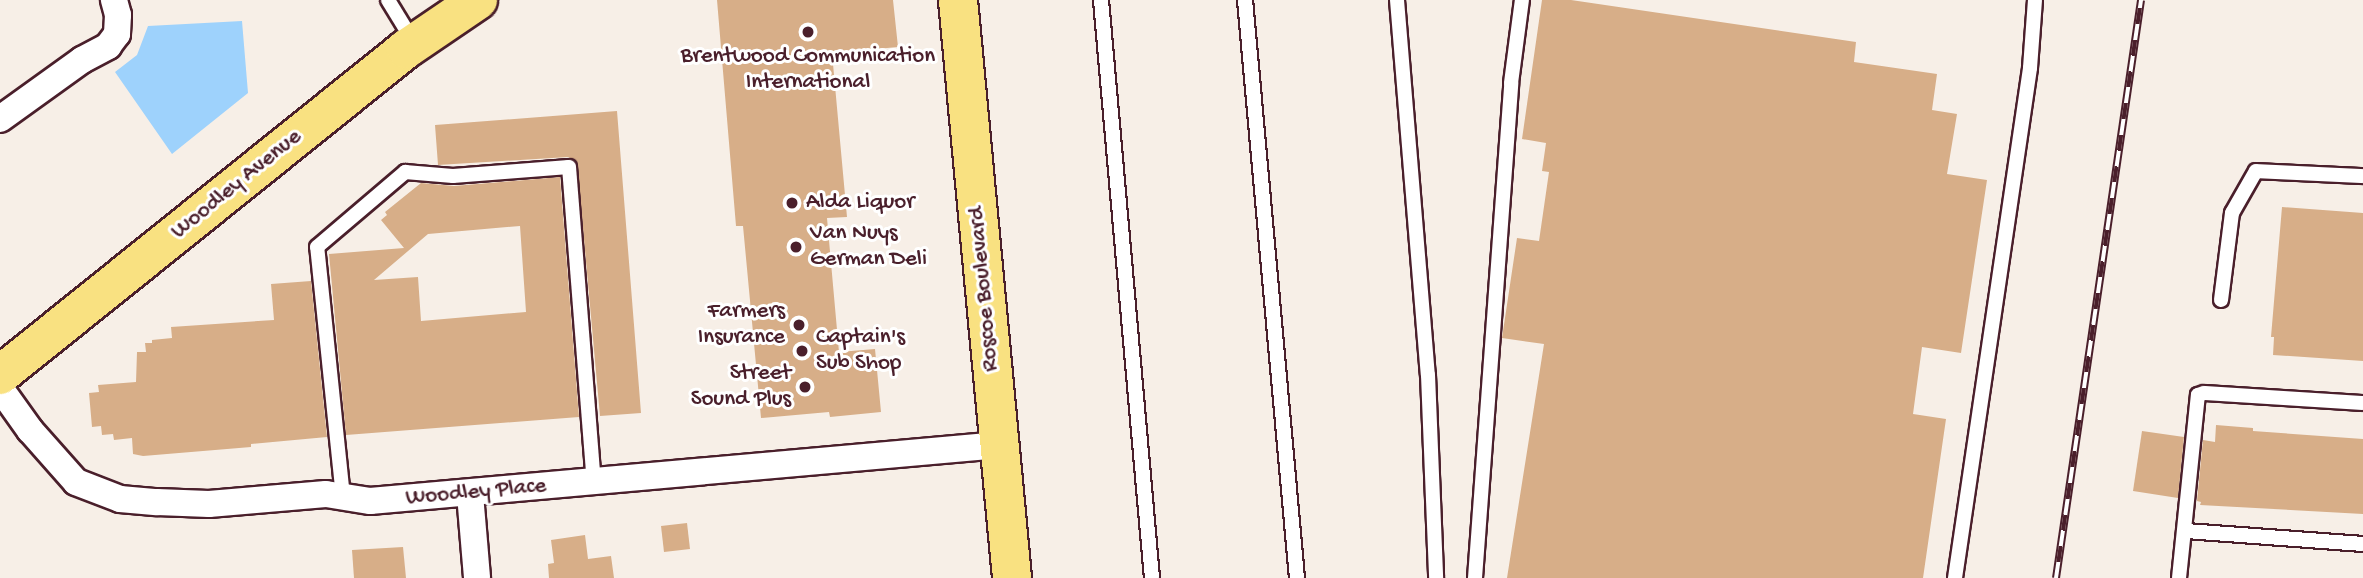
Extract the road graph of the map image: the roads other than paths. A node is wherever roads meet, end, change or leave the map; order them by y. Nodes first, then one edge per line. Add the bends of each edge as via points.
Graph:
1 (114, 0) edge
2 (388, 0) edge
3 (478, 0) edge
4 (958, 0) edge
5 (1101, 0) edge
6 (1245, 0) edge
7 (1397, 0) edge
8 (1522, 0) edge
9 (2035, 0) edge
10 (414, 43) junction
11 (0, 119) edge
12 (2363, 176) edge
13 (2221, 300) dead end
14 (0, 374) edge
15 (0, 388) edge
16 (2363, 403) edge
17 (1000, 445) junction
18 (594, 482) junction
19 (470, 494) junction
20 (343, 497) junction
21 (2186, 531) junction
22 (2363, 544) edge
23 (477, 578) edge
24 (1012, 578) edge
25 (1152, 578) edge
26 (1297, 578) edge
27 (1436, 578) edge
28 (1475, 578) edge
29 (1955, 578) edge
30 (2179, 578) edge

1 - 11 street via 117,34 108,46
2 - 10 lane
3 - 10 main road, Woodley Avenue
4 - 17 main road, Roscoe Boulevard
5 - 25 lane
6 - 26 lane
7 - 27 lane via 1428,374
8 - 28 lane via 1505,164
9 - 29 lane via 2030,68
10 - 14 main road, Woodley Avenue
12 - 13 lane via 2256,171 2232,212
15 - 20 street, Woodley Place via 76,482 120,499 209,503 326,494
16 - 21 lane via 2198,395
17 - 18 street, Woodley Place
17 - 24 main road, Roscoe Boulevard
18 - 19 street, Woodley Place
18 - 20 lane via 569,167 453,176 405,172 317,247
19 - 20 street, Woodley Place via 370,501
19 - 23 street
21 - 22 lane
21 - 30 lane

